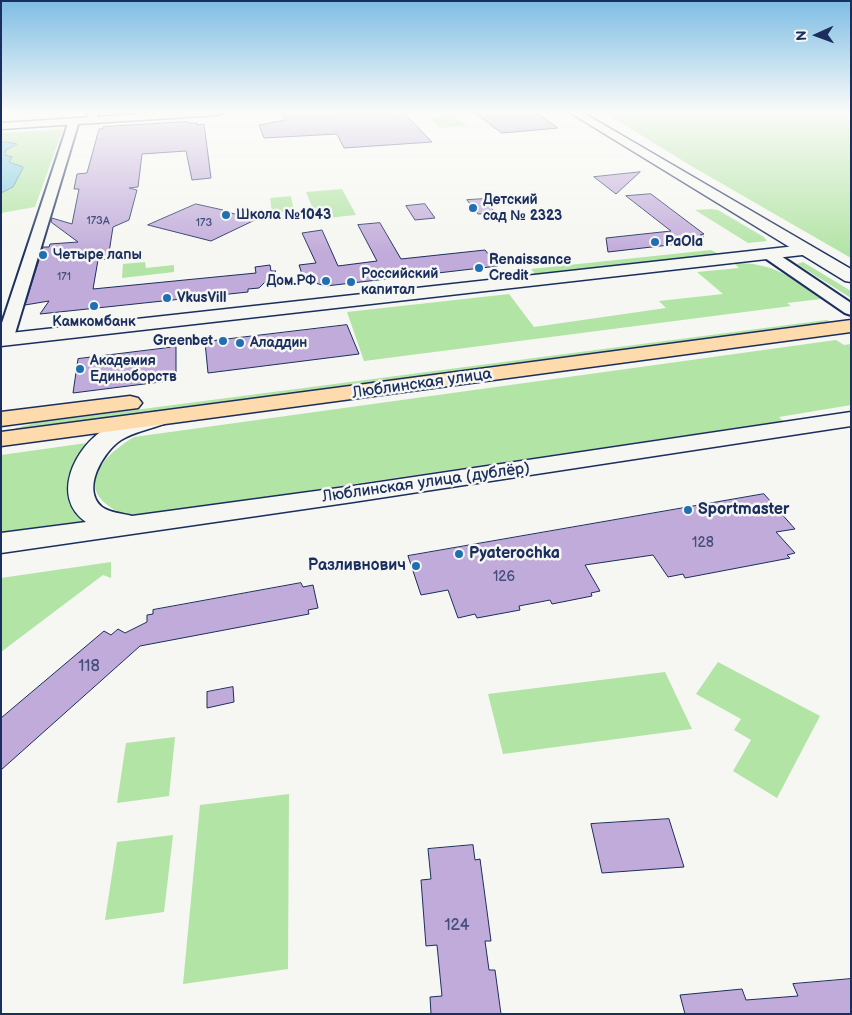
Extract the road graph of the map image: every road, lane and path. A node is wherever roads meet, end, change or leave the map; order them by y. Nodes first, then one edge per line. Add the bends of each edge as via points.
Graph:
1 (62, 159) edge
2 (654, 159) edge
3 (804, 250) junction
4 (770, 255) junction
5 (851, 277) edge
6 (848, 321) edge
7 (2, 343) edge
8 (1, 419) edge
9 (156, 419) junction
10 (851, 419) edge
11 (1, 439) edge
12 (134, 524) junction
13 (1, 543) edge

1 - 7 street
2 - 3 street
3 - 4 street
3 - 5 street
4 - 6 street
4 - 7 street
6 - 8 main road, Люблинская улица via 823,313
6 - 9 main road, Люблинская улица
9 - 11 main road, Люблинская улица
9 - 12 street via 109,437 84,468 81,480 80,490 92,513 105,520
10 - 12 street, Люблинская улица (дублёр)
12 - 13 street, Люблинская улица (дублёр)

